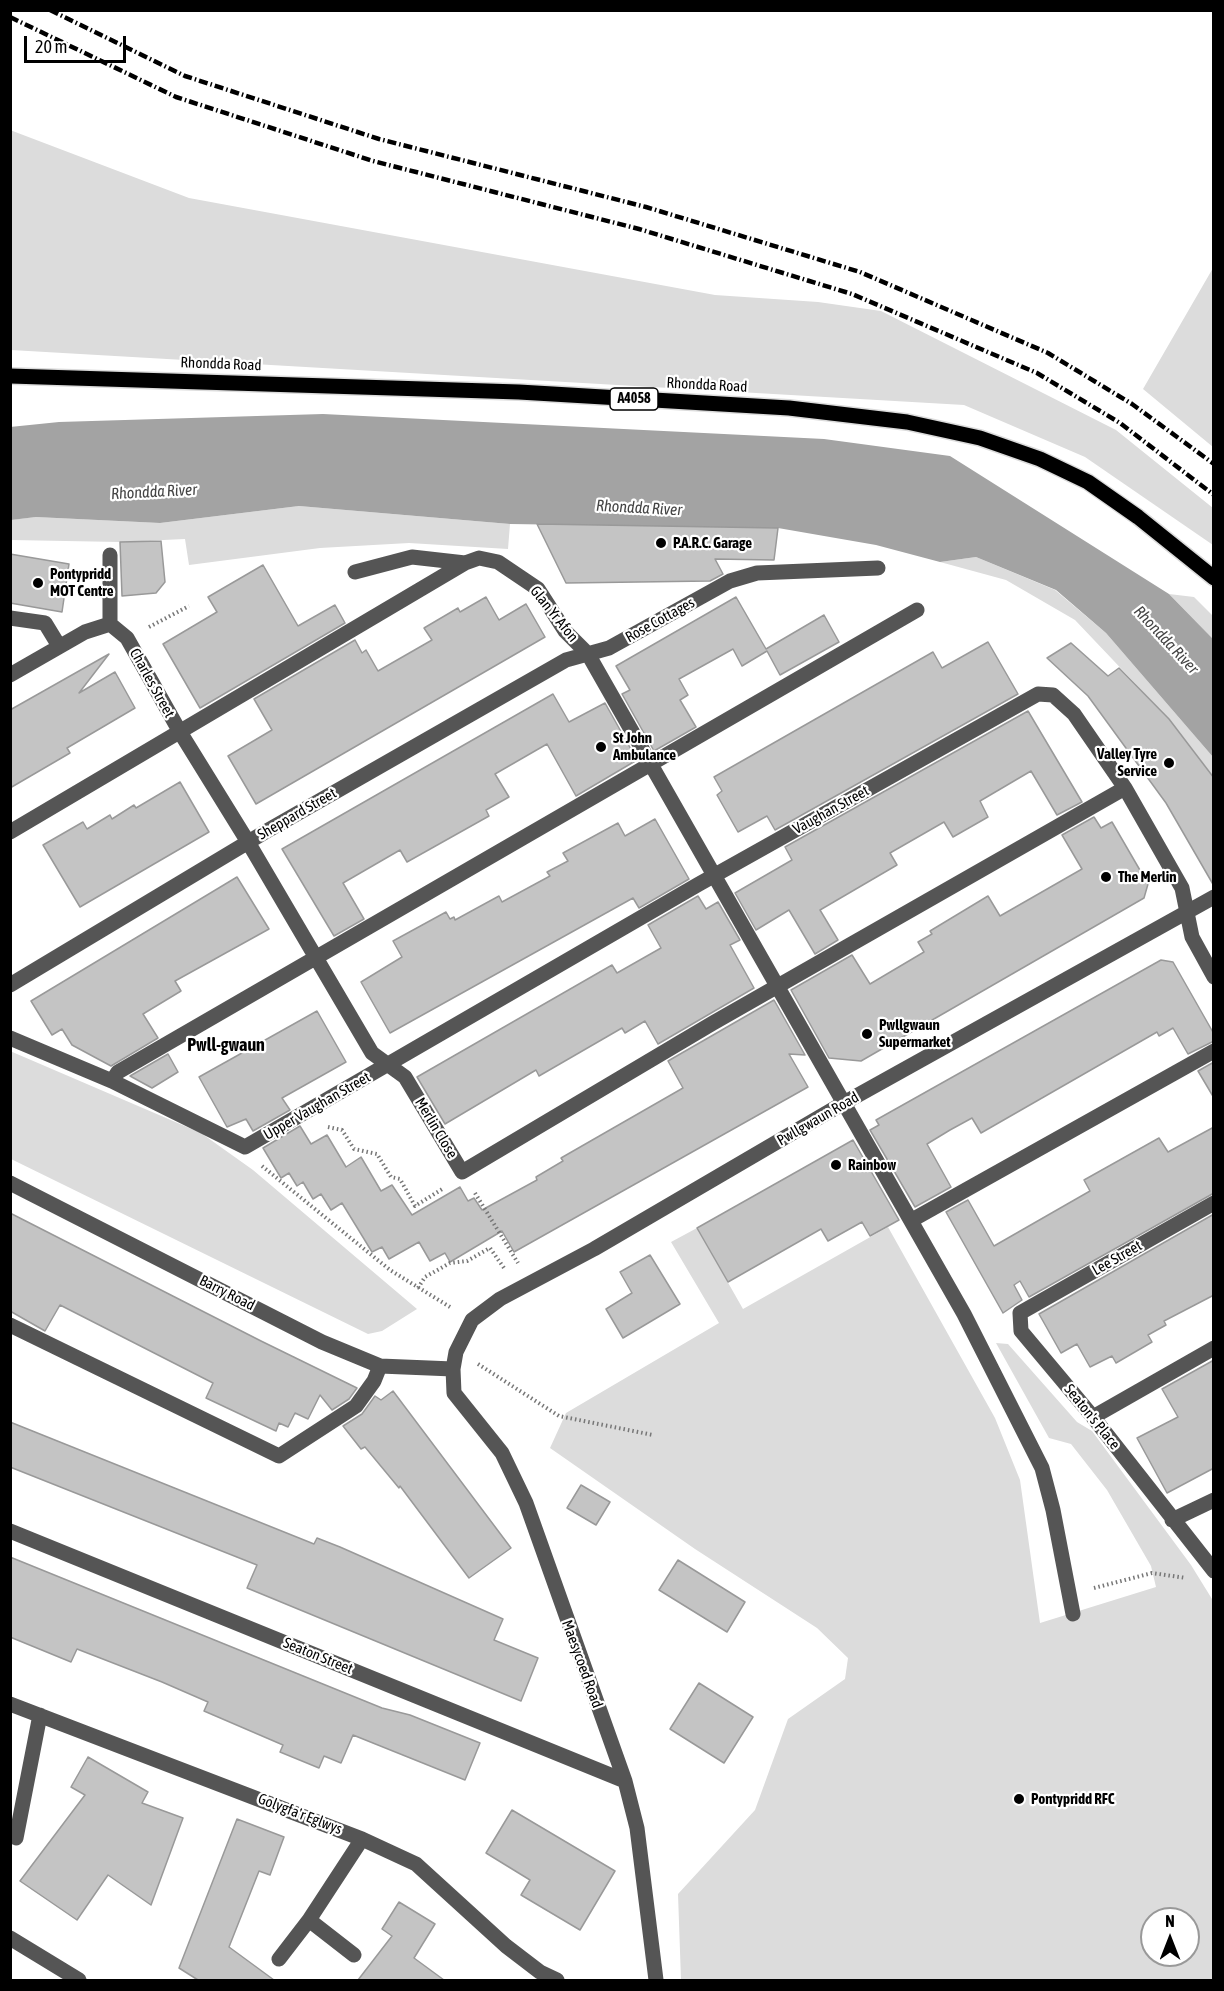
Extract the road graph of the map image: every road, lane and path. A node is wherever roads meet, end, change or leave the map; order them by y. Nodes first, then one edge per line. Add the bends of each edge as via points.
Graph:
1 (10, 376) edge
2 (110, 555) dead end
3 (465, 563) junction
4 (878, 568) dead end
5 (355, 572) dead end
6 (1214, 578) edge
7 (189, 606) dead end
8 (917, 610) dead end
9 (10, 618) edge
10 (110, 624) junction
11 (127, 638) junction
12 (59, 646) junction
13 (588, 654) junction
14 (10, 675) edge
15 (180, 732) junction
16 (651, 765) junction
17 (1125, 788) junction
18 (10, 832) edge
19 (248, 842) junction
20 (714, 875) junction
21 (1214, 897) edge
22 (1187, 912) junction
23 (315, 958) junction
24 (1214, 977) edge
25 (10, 985) edge
26 (777, 986) junction
27 (10, 1038) edge
28 (1214, 1051) edge
29 (388, 1064) junction
30 (112, 1081) junction
31 (843, 1104) junction
32 (314, 1108) junction
33 (245, 1147) junction
34 (462, 1172) junction
35 (10, 1183) edge
36 (1214, 1203) edge
37 (912, 1220) junction
38 (517, 1261) junction
39 (528, 1284) junction
40 (418, 1288) junction
41 (1020, 1313) joint
42 (472, 1320) junction
43 (10, 1325) edge
44 (1214, 1348) edge
45 (456, 1352) junction
46 (380, 1366) junction
47 (453, 1370) junction
48 (1093, 1417) junction
49 (653, 1435) dead end
50 (1214, 1500) edge
51 (1172, 1520) junction
52 (10, 1531) edge
53 (1214, 1571) edge
54 (1193, 1579) dead end
55 (1069, 1595) junction
56 (1073, 1614) dead end
57 (10, 1704) edge
58 (40, 1715) junction
59 (625, 1781) junction
60 (16, 1838) dead end
61 (362, 1839) junction
62 (309, 1920) junction
63 (10, 1938) edge
64 (354, 1955) dead end
65 (279, 1959) dead end
66 (79, 1980) edge
67 (557, 1980) edge
68 (656, 1980) edge

1 - 6 main road, Rhondda Road / A4058 via 519,392 789,408 907,422 980,438 1040,459 1088,482
2 - 10 street
3 - 5 street via 412,557
3 - 13 street, Glan Yr Afon via 479,558 498,562 538,589 564,631
3 - 15 street, Glan Yr Afon
4 - 13 street, Rose Cottages via 757,573 730,581 609,648
7 - 11 path
8 - 16 street
9 - 12 street via 45,623
10 - 11 street, Charles Street
10 - 12 street
11 - 15 street, Charles Street
12 - 14 street
13 - 16 street, Glan Yr Afon
13 - 19 street, Sheppard Street via 566,660
15 - 18 street, Glan Yr Afon
15 - 19 street, Charles Street
16 - 20 street, Glan Yr Afon
16 - 23 street
17 - 20 street, Vaughan Street via 1074,714 1053,695 1038,694
17 - 22 street, Vaughan Street via 1182,888
17 - 26 street
19 - 23 street, Charles Street
19 - 25 street, Sheppard Street
20 - 26 street, Glan Yr Afon
20 - 29 street, Vaughan Street
21 - 22 street, Pwllgwaun Road
22 - 24 street, Vaughan Street via 1192,937
22 - 31 street, Pwllgwaun Road
23 - 29 street, Merlin Close via 372,1053
23 - 30 street via 118,1072
26 - 31 street, Glan Yr Afon
26 - 34 street
27 - 30 street
28 - 37 street
29 - 32 street, Upper Vaughan Street
29 - 34 street, Merlin Close via 405,1077
30 - 33 street
31 - 37 street, Glan Yr Afon
31 - 39 street, Pwllgwaun Road
32 - 33 street, Upper Vaughan Street
32 - 34 path, Merlin Close via 323,1125 342,1130 354,1149 377,1154 391,1177 400,1179 416,1206 458,1180
33 - 40 path via 268,1173
34 - 38 path
35 - 46 street, Barry Road via 322,1342
36 - 41 street, Lee Street
37 - 55 street, Glan Yr Afon via 1042,1468
38 - 39 path
38 - 40 path via 503,1269 490,1248 467,1261 450,1263 425,1277
39 - 42 street, Pwllgwaun Road
40 - 42 path
41 - 48 street, Seaton's Place via 1021,1331
42 - 45 street
43 - 46 street via 279,1456 356,1406
44 - 48 street
45 - 47 street
45 - 49 path via 494,1372 559,1416
46 - 47 street, Barry Road
47 - 59 street, Maesycoed Road via 454,1393 502,1453 526,1503
48 - 51 street, Seaton's Place
50 - 51 street
51 - 53 street, Seaton's Place
52 - 59 street, Seaton Street
54 - 55 path via 1152,1573
55 - 56 street, Glan Yr Afon
57 - 58 street, Golygfa'r Eglwys
58 - 60 street
58 - 61 street, Golygfa'r Eglwys
59 - 68 street, Maesycoed Road via 637,1828
61 - 62 street
61 - 67 street, Golygfa'r Eglwys via 416,1863 506,1946
62 - 64 street
62 - 65 street
63 - 66 street

